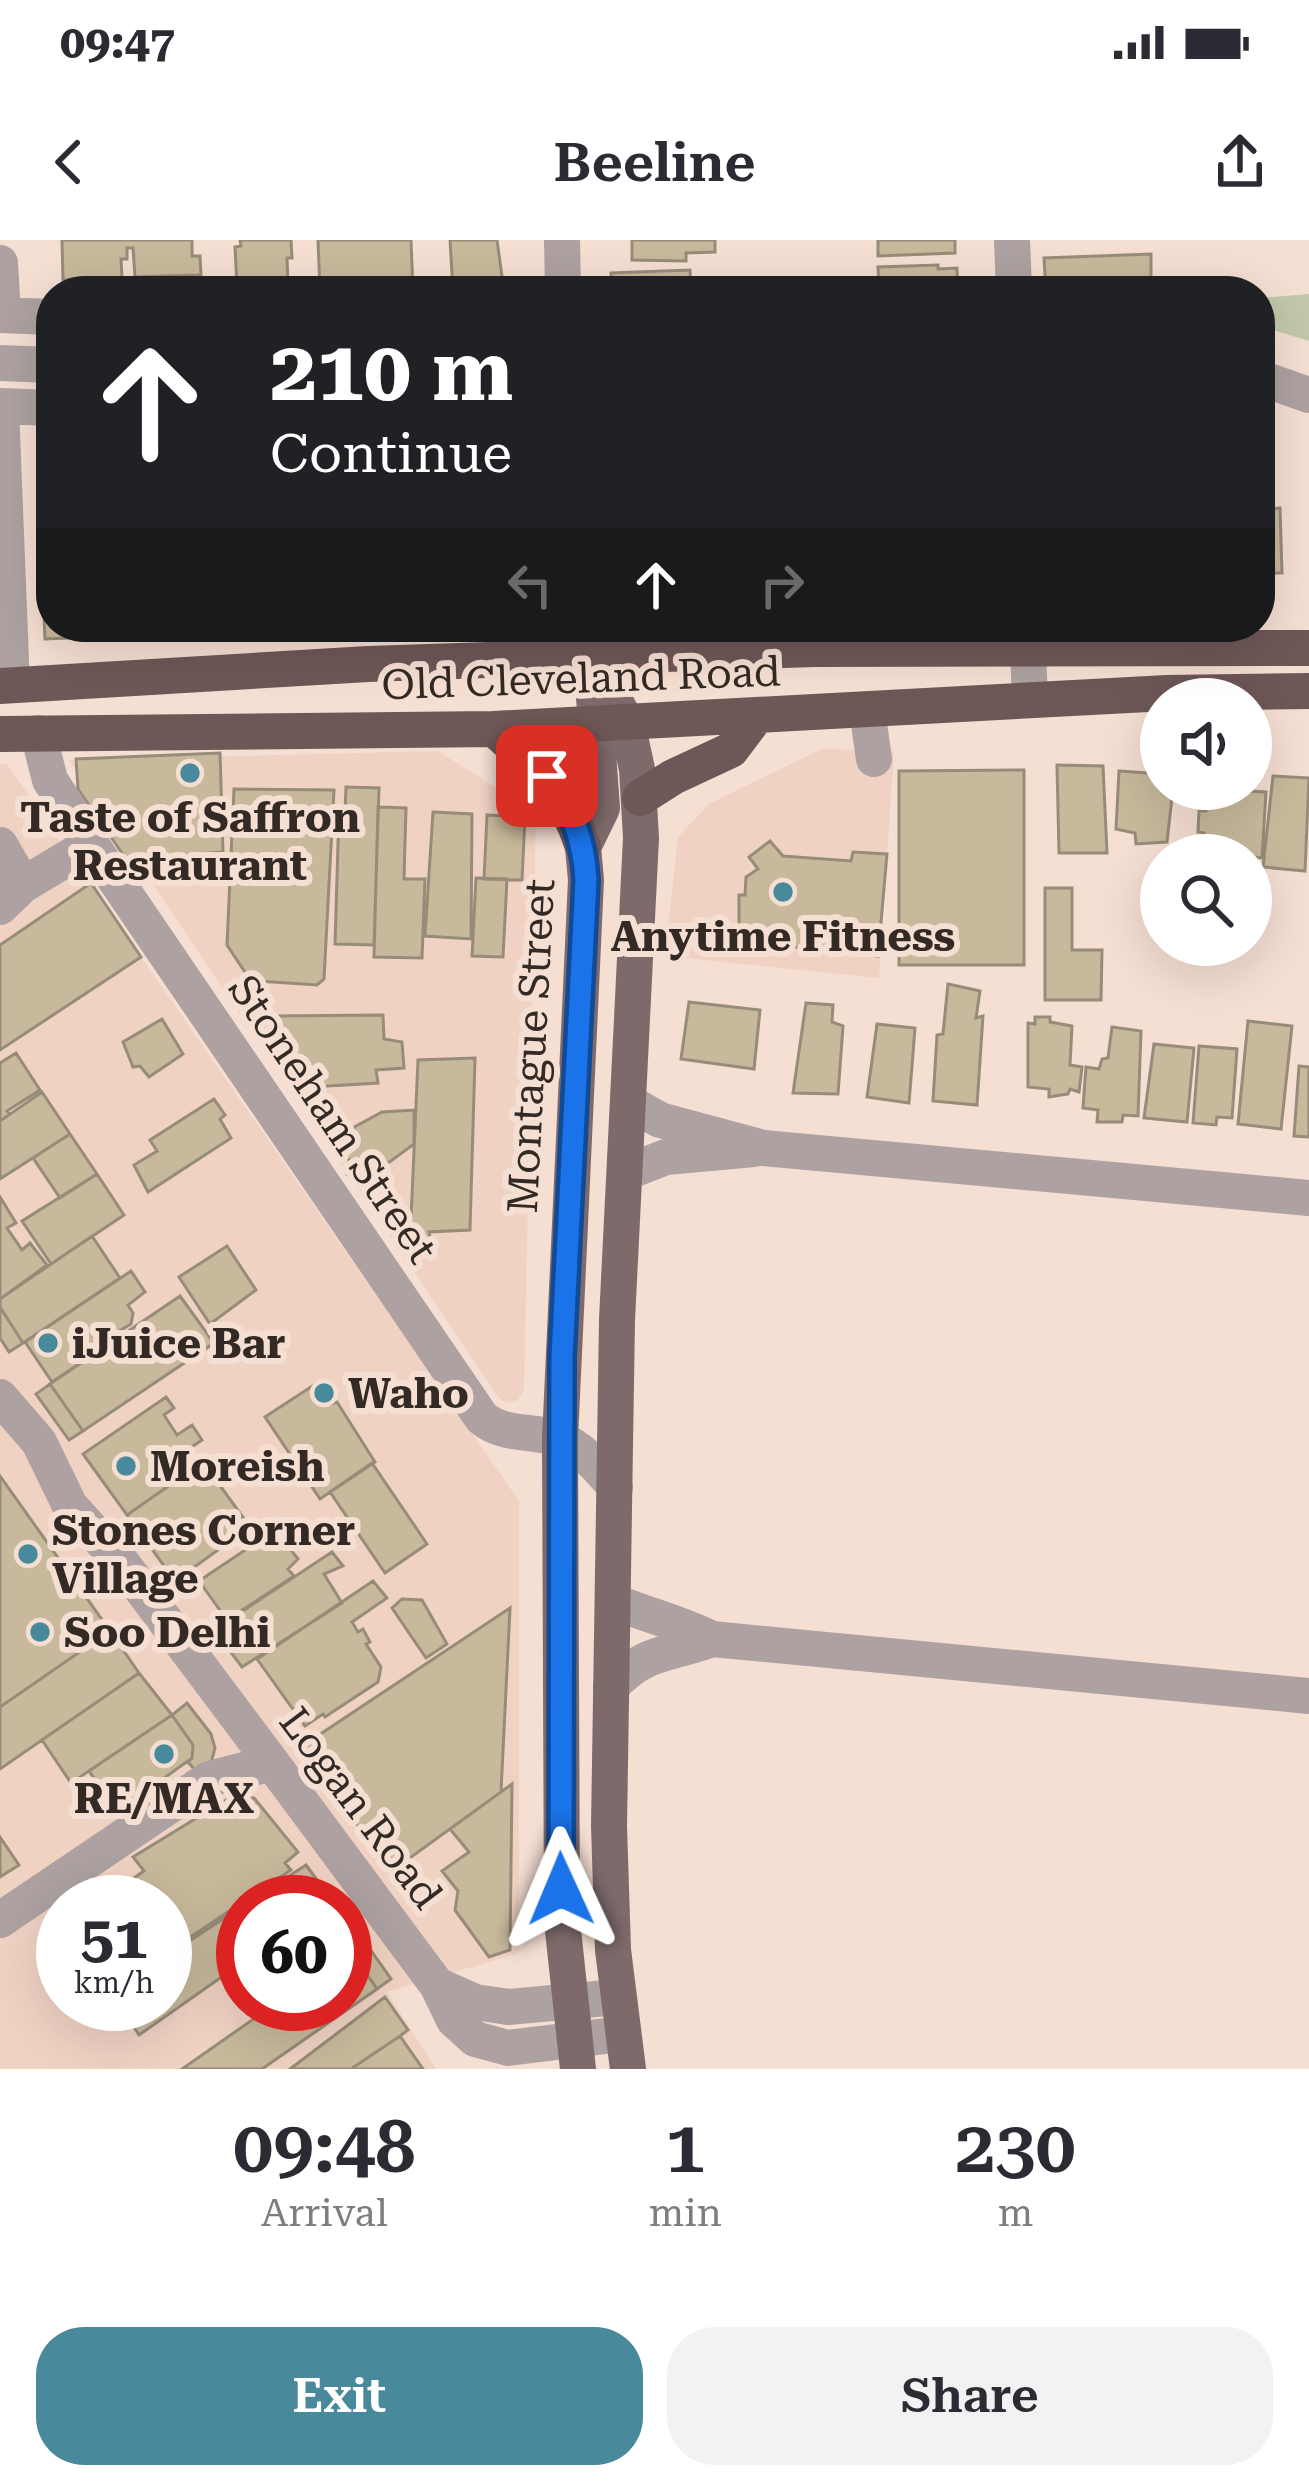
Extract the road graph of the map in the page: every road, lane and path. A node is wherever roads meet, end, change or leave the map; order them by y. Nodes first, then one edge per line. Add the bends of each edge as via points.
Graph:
1 (562, 240) edge
2 (1012, 240) edge
3 (0, 263) edge
4 (563, 276) edge
5 (1013, 276) edge
6 (1, 315) edge
7 (36, 316) edge
8 (0, 363) edge
9 (36, 364) edge
10 (1275, 383) edge
11 (1309, 395) edge
12 (1, 406) edge
13 (36, 407) edge
14 (586, 642) edge
15 (656, 642) edge
16 (950, 642) edge
17 (1028, 642) edge
18 (1140, 642) edge
19 (1309, 648) edge
20 (6, 686) edge
21 (1309, 691) edge
22 (1030, 700) junction
23 (868, 710) junction
24 (755, 718) junction
25 (612, 723) junction
26 (494, 730) junction
27 (38, 733) junction
28 (0, 734) edge
29 (874, 759) dead end
30 (640, 798) junction
31 (91, 844) junction
32 (0, 845) edge
33 (583, 847) junction
34 (12, 896) edge
35 (628, 1102) junction
36 (763, 1148) junction
37 (625, 1173) junction
38 (1309, 1198) edge
39 (0, 1396) edge
40 (560, 1439) junction
41 (615, 1487) junction
42 (613, 1600) junction
43 (712, 1639) junction
44 (611, 1687) junction
45 (1309, 1696) edge
46 (272, 1763) junction
47 (0, 1920) edge
48 (437, 1985) junction
49 (618, 1997) junction
50 (570, 2002) junction
51 (625, 2052) edge
52 (576, 2055) edge

1 - 4 street
2 - 5 street
3 - 6 street
6 - 7 street
8 - 9 street
10 - 11 street
12 - 13 street
12 - 20 street
14 - 20 highway, Old Cleveland Road
14 - 25 main road, Montague Street
15 - 16 highway, Old Cleveland Road via 814,649
17 - 22 street
18 - 19 highway, Old Cleveland Road
21 - 22 highway, Old Cleveland Road
22 - 23 highway, Old Cleveland Road
23 - 24 highway, Old Cleveland Road
23 - 29 street
24 - 25 highway, Old Cleveland Road
24 - 30 highway via 731,750
25 - 26 highway, Old Cleveland Road
25 - 30 main road, Montague Street
25 - 33 main road, Montague Street via 602,808
26 - 27 highway, Old Cleveland Road
26 - 33 highway via 547,776
27 - 28 highway, Old Cleveland Road
27 - 31 street, Stoneham Street via 50,780
30 - 35 main road, Montague Street
31 - 34 street
31 - 40 street, Stoneham Street via 482,1418 498,1429
32 - 34 street
33 - 40 main road, Montague Street
35 - 36 street via 660,1120
35 - 37 main road, Montague Street
36 - 37 street via 666,1157
36 - 38 street
37 - 41 main road, Montague Street
39 - 46 street, Logan Road via 39,1442 70,1506
40 - 41 street
40 - 50 main road, Montague Street via 560,1857
41 - 42 main road, Montague Street
42 - 43 street
42 - 44 main road, Montague Street
43 - 44 street via 643,1658
43 - 45 street
44 - 49 main road, Montague Street
46 - 47 street via 208,1779
46 - 48 street, Logan Road
48 - 50 street via 492,2006
48 - 52 street, Logan Road via 454,2020 475,2039
49 - 50 street
49 - 51 main road, Logan Road
50 - 52 main road
51 - 52 street, Logan Road

